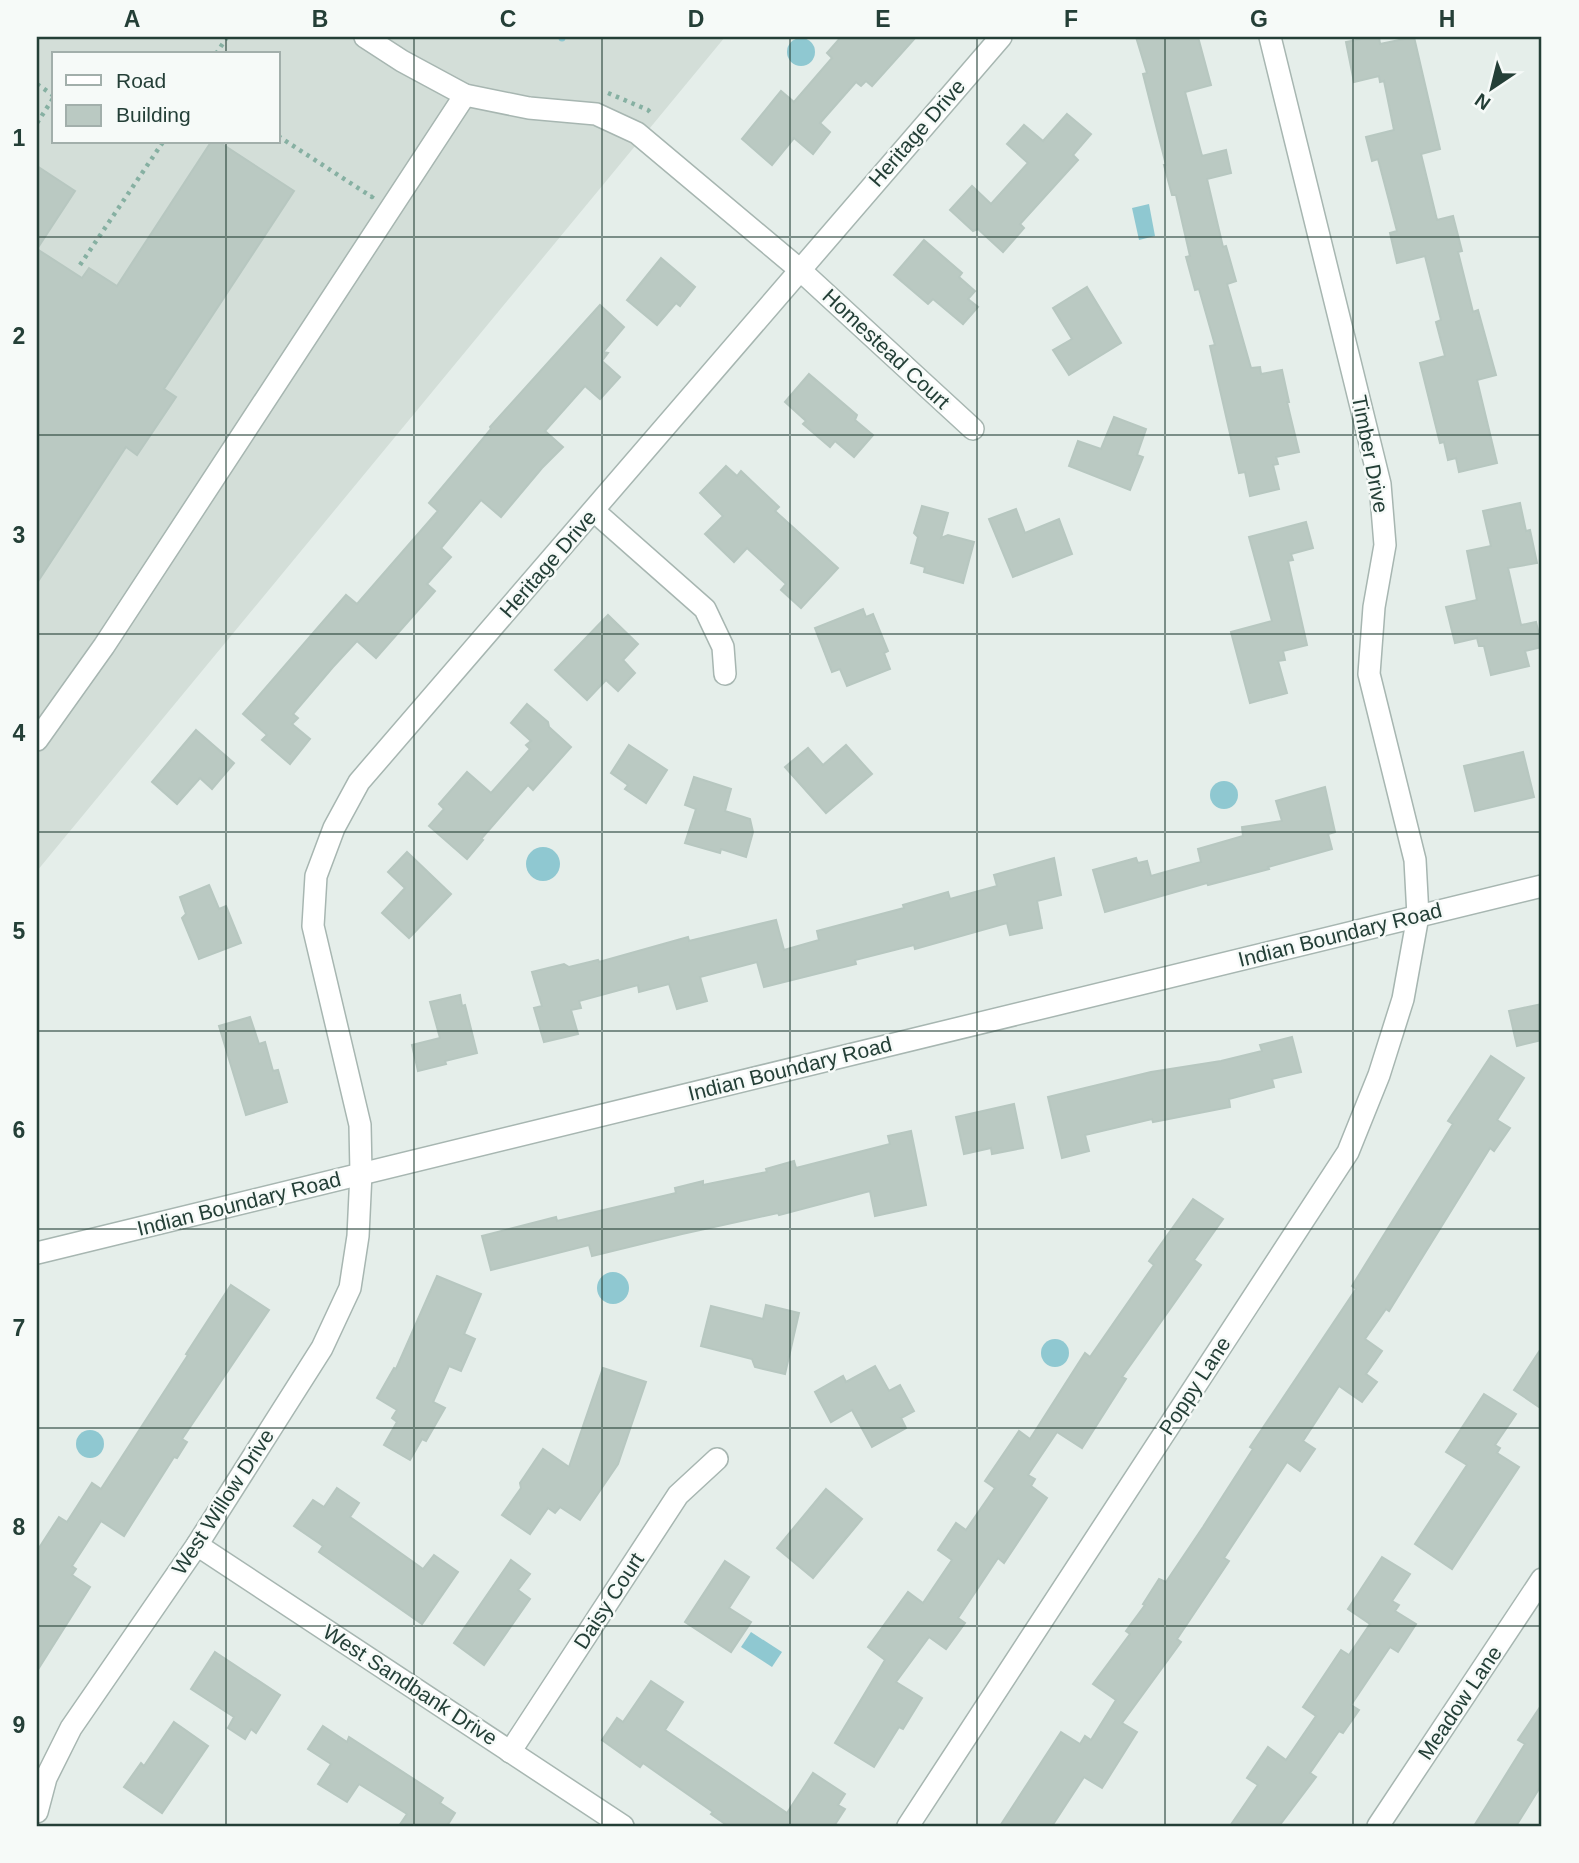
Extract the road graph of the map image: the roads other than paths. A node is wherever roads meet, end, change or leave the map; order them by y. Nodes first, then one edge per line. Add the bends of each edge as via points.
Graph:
1 (365, 37) edge
2 (1001, 37) edge
3 (1270, 37) edge
4 (465, 95) junction
5 (799, 268) junction
6 (973, 429) dead end
7 (594, 511) junction
8 (725, 674) dead end
9 (37, 740) edge
10 (1542, 886) edge
11 (1419, 916) junction
12 (361, 1174) junction
13 (37, 1253) edge
14 (717, 1459) dead end
15 (197, 1545) junction
16 (1542, 1579) edge
17 (510, 1752) junction
18 (37, 1812) edge
19 (624, 1826) edge
20 (908, 1826) edge
21 (1378, 1826) edge

1 - 4 street, Homestead Court
2 - 5 street, Heritage Drive
3 - 11 street, Timber Drive via 1380,484 1385,545 1369,674 1415,860
4 - 5 street, Homestead Court via 529,108 596,114 637,133
4 - 9 street via 104,646
5 - 6 street, Homestead Court
5 - 7 street, Heritage Drive
7 - 8 street via 705,609 723,647
7 - 12 street, Heritage Drive via 359,782 334,828 316,876 313,926 360,1125
10 - 11 street, Indian Boundary Road
11 - 12 street, Indian Boundary Road
11 - 20 street, Poppy Lane via 1403,999 1348,1152
12 - 13 street, Indian Boundary Road
12 - 15 street, West Willow Drive via 350,1288 321,1348
14 - 17 street, Daisy Court via 678,1495
15 - 17 street, West Sandbank Drive
15 - 18 street, West Willow Drive via 71,1728 46,1778
16 - 21 street, Meadow Lane
17 - 19 street, West Sandbank Drive

